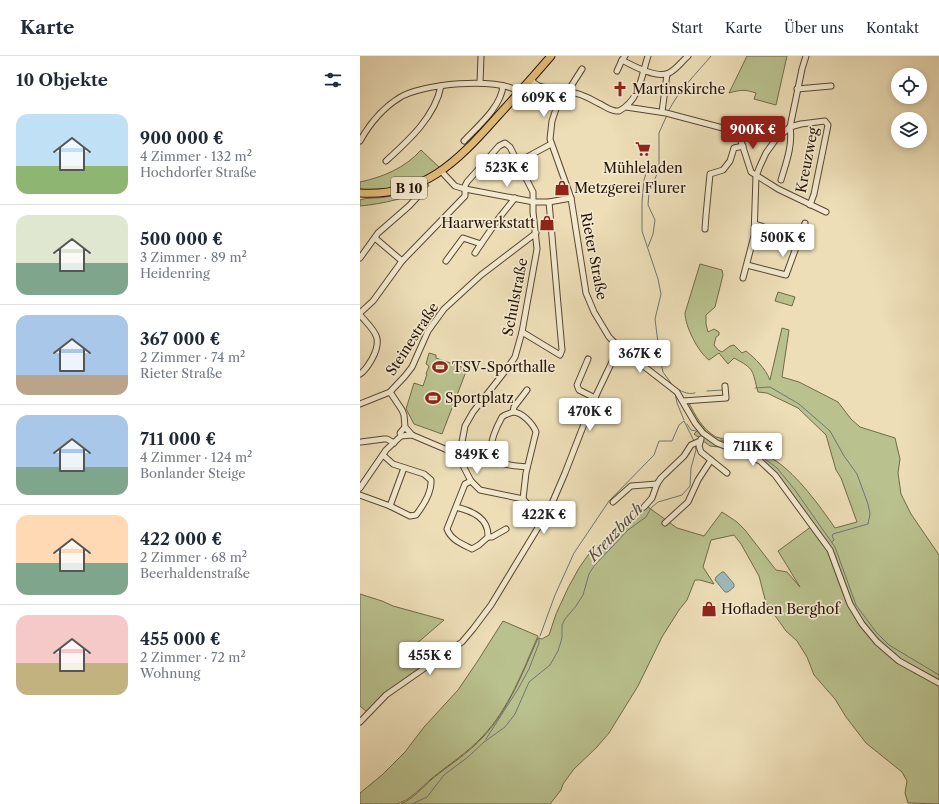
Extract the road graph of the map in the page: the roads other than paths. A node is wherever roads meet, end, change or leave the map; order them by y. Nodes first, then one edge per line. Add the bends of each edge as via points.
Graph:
1 (481, 56) edge
2 (551, 56) edge
3 (648, 56) edge
4 (688, 56) edge
5 (806, 56) edge
6 (624, 58) edge
7 (582, 69) dead end
8 (644, 70) junction
9 (617, 71) dead end
10 (667, 74) junction
11 (531, 79) junction
12 (480, 84) junction
13 (441, 86) junction
14 (503, 86) junction
15 (831, 86) dead end
16 (797, 89) junction
17 (568, 91) junction
18 (519, 92) junction
19 (562, 92) junction
20 (626, 107) junction
21 (666, 113) junction
22 (790, 127) junction
23 (360, 141) edge
24 (464, 141) dead end
25 (551, 144) junction
26 (743, 146) junction
27 (386, 161) dead end
28 (518, 162) junction
29 (441, 171) junction
30 (756, 176) junction
31 (781, 180) dead end
32 (465, 189) junction
33 (422, 192) dead end
34 (360, 193) edge
35 (515, 198) junction
36 (571, 198) junction
37 (534, 202) junction
38 (549, 202) junction
39 (810, 205) junction
40 (826, 212) dead end
41 (805, 223) dead end
42 (755, 224) junction
43 (705, 229) dead end
44 (536, 233) junction
45 (801, 235) junction
46 (374, 238) junction
47 (481, 244) junction
48 (475, 253) dead end
49 (360, 258) edge
50 (402, 261) junction
51 (446, 261) dead end
52 (747, 265) junction
53 (743, 278) dead end
54 (360, 314) edge
55 (522, 332) junction
56 (619, 347) junction
57 (588, 359) dead end
58 (360, 374) edge
59 (725, 389) dead end
60 (527, 390) dead end
61 (390, 392) junction
62 (595, 398) junction
63 (683, 401) junction
64 (360, 404) edge
65 (513, 412) junction
66 (405, 427) junction
67 (705, 434) junction
68 (412, 435) junction
69 (402, 436) junction
70 (698, 441) junction
71 (361, 442) dead end
72 (394, 443) junction
73 (461, 447) dead end
74 (383, 455) junction
75 (711, 460) junction
76 (527, 467) junction
77 (404, 468) junction
78 (726, 474) dead end
79 (471, 481) junction
80 (656, 484) junction
81 (360, 488) edge
82 (360, 494) edge
83 (523, 499) junction
84 (613, 502) dead end
85 (390, 506) junction
86 (456, 507) junction
87 (644, 507) dead end
88 (544, 518) junction
89 (665, 523) dead end
90 (506, 529) dead end
91 (488, 537) junction
92 (939, 682) edge
93 (360, 722) edge

1 - 12 street
2 - 11 main road, B 10
3 - 8 street
4 - 10 street
5 - 16 street
6 - 8 street via 640,70
6 - 9 street
7 - 17 street
8 - 10 street
8 - 20 street via 634,98
10 - 21 street
11 - 18 main road, B 10
11 - 19 street via 536,85
12 - 13 street
12 - 14 street
13 - 23 street via 415,90 400,97 384,110
13 - 27 street via 430,112 407,142
14 - 18 street via 512,87
14 - 24 street via 497,104
15 - 16 street
16 - 22 street
17 - 19 street
17 - 20 street via 615,112
18 - 29 main road, B 10 via 471,146
19 - 25 street, Rieter Straße via 552,121
20 - 21 street
21 - 26 street via 730,129 737,134
22 - 30 street, Kreuzweg via 766,153
22 - 31 street via 790,147
22 - 39 street, Kreuzweg via 825,121 828,125
25 - 28 street
25 - 36 street, Rieter Straße
26 - 30 street via 749,168
26 - 43 street via 734,148 724,170 710,174
28 - 32 street, Schulstraße via 510,147 505,144 499,146 467,182
28 - 37 street, Schulstraße via 533,192
29 - 32 street via 455,186
29 - 34 main road, B 10 via 424,182 404,189
30 - 39 street
30 - 42 street
32 - 35 street
32 - 50 street via 465,196
33 - 46 street
35 - 37 street
35 - 47 street
36 - 38 street
36 - 56 street, Rieter Straße via 588,299 600,324
37 - 38 street
37 - 44 street, Schulstraße
38 - 55 street via 562,350 560,355
39 - 40 street
41 - 45 street
42 - 45 street
42 - 52 street
44 - 55 street, Schulstraße via 537,249
44 - 61 street, Steinestraße via 481,275 444,309 428,331 412,367
45 - 52 street via 786,275
46 - 49 street
46 - 50 street
47 - 48 street
47 - 51 street via 463,238
50 - 54 street via 373,301
52 - 53 street
54 - 58 street via 377,337 378,345 368,365
55 - 73 street, Schulstraße via 511,363 465,426
56 - 62 street
56 - 63 street, Rieter Straße via 678,393
57 - 62 street via 577,385 579,390
59 - 63 street via 726,398
60 - 65 street
61 - 64 street, Steinestraße
61 - 66 street via 404,415
62 - 88 street
63 - 67 street, Rieter Straße
65 - 76 street via 520,414 536,432
65 - 76 street via 502,418 490,448 496,460
66 - 68 street
66 - 69 street via 401,430
67 - 70 street
67 - 92 street, Rieter Straße via 717,443 756,459 771,471 830,550 850,604 871,635 894,657
68 - 69 street
68 - 79 street via 458,456
69 - 72 street
70 - 75 street via 701,452
70 - 80 street via 691,445 684,456
71 - 72 street via 388,439
72 - 74 street
74 - 77 street
74 - 81 street
75 - 78 street
75 - 89 street via 688,502
76 - 83 street
77 - 85 street
77 - 85 street via 428,476 431,480 430,489 416,515 403,514
79 - 83 street via 480,490
79 - 86 street via 465,484
80 - 84 street via 631,486
80 - 87 street via 652,498
82 - 85 street
83 - 88 street
86 - 91 street via 478,515 488,532
86 - 91 street via 448,529 452,538 472,548
88 - 93 street via 484,615 462,642 386,695
90 - 91 street

